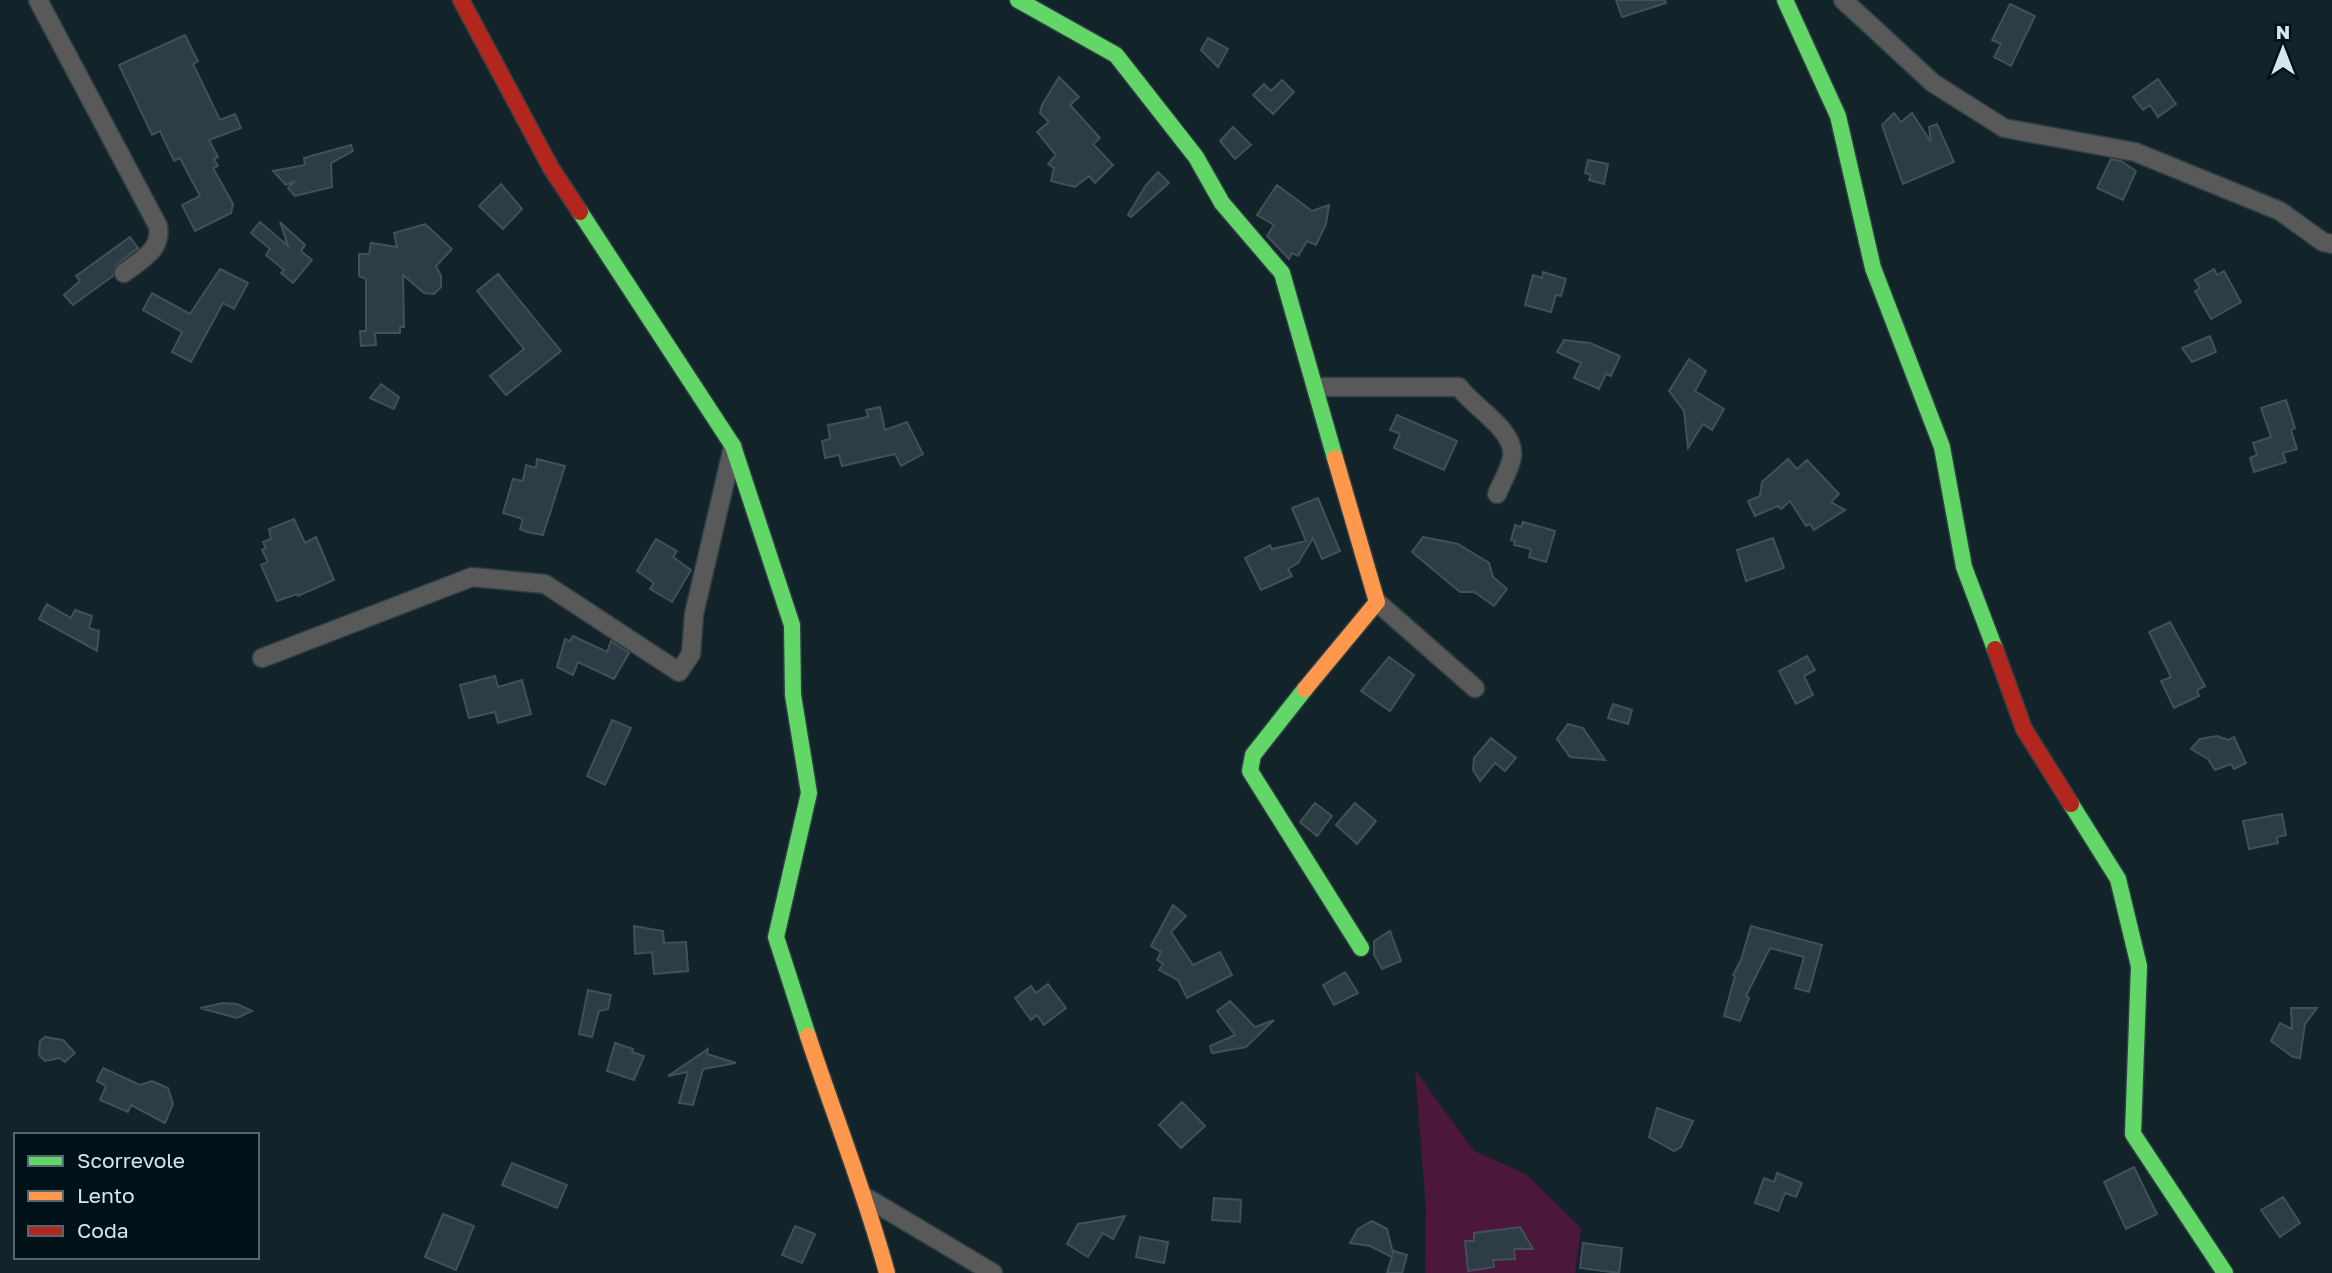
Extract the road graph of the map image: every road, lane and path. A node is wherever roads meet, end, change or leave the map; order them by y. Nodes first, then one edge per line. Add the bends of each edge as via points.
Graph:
1 (38, 0) edge
2 (461, 0) edge
3 (1018, 0) edge
4 (1785, 0) edge
5 (1843, 0) edge
6 (2332, 244) edge
7 (124, 273) dead end
8 (1317, 387) junction
9 (733, 446) junction
10 (1496, 494) dead end
11 (1377, 602) junction
12 (262, 658) dead end
13 (1475, 688) dead end
14 (1361, 948) dead end
15 (867, 1198) junction
16 (884, 1270) edge
17 (993, 1273) edge
18 (2225, 1273) edge

1 - 7 street via 158,226 156,247
2 - 9 street via 551,168
3 - 8 street via 1116,55 1196,157 1222,203 1282,273
4 - 18 street via 1838,116 1873,268 1942,447 1964,567 2024,729 2118,879 2138,966 2133,1134
5 - 6 street via 1933,83 2004,128 2135,152 2280,211
8 - 10 street via 1459,387 1513,447
8 - 11 street
9 - 12 street via 694,614 691,654 679,673 545,584 472,577
9 - 15 street via 792,625 793,695 809,793 776,937 840,1133
11 - 13 street
11 - 14 street via 1284,713 1253,755 1250,771
15 - 16 street
15 - 17 street

